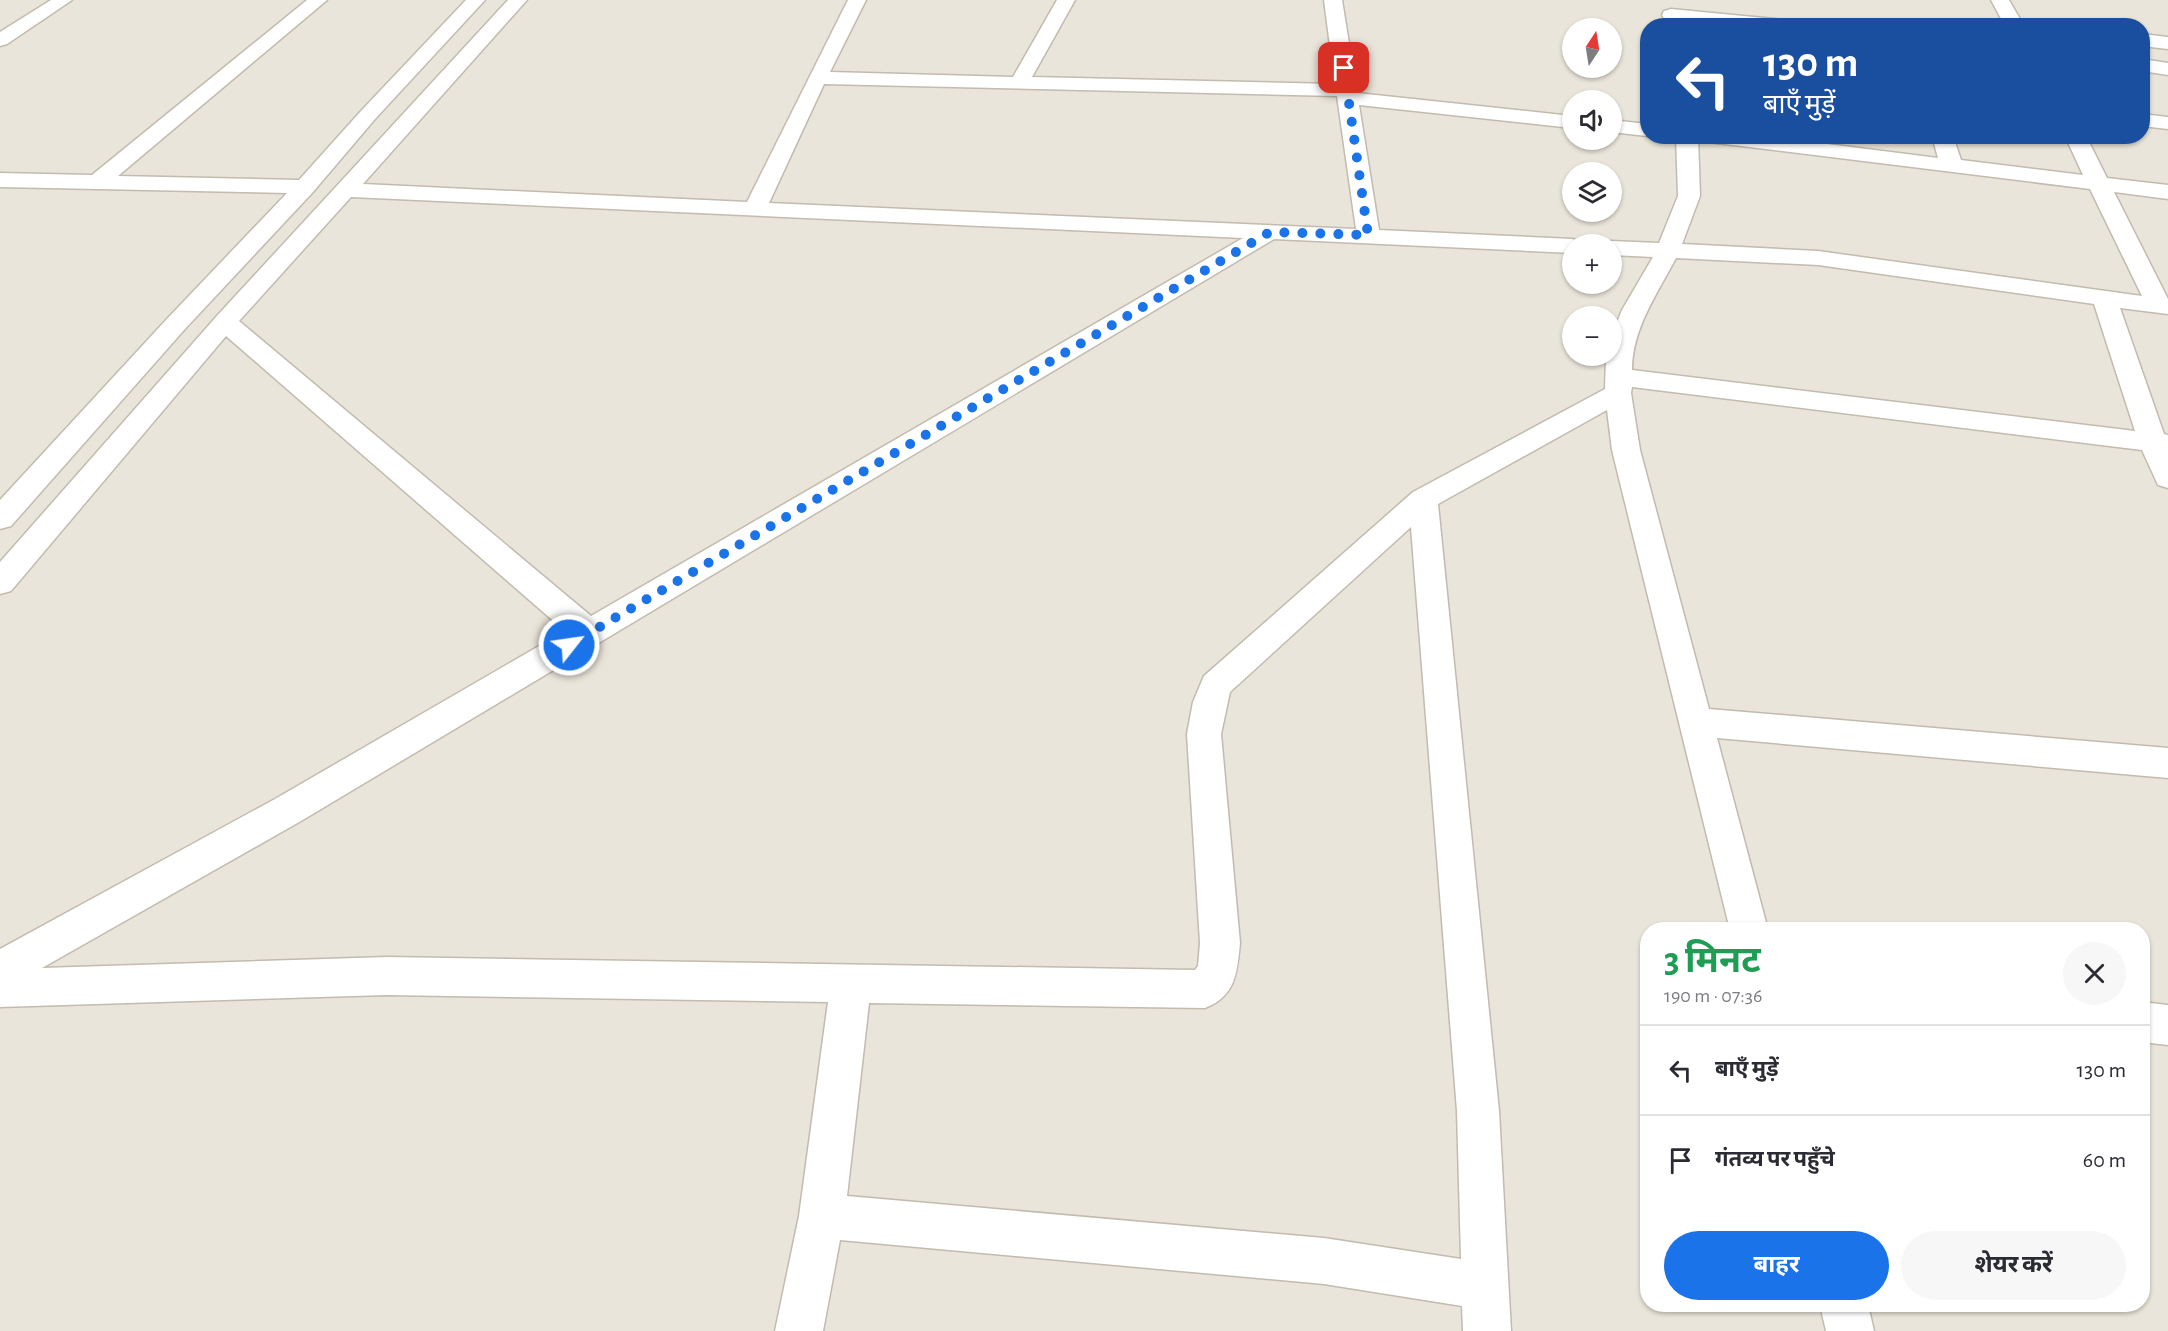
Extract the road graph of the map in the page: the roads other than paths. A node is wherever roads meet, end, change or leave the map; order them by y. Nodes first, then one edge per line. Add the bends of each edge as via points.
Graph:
1 (63, 0) edge
2 (318, 0) edge
3 (476, 0) edge
4 (518, 0) edge
5 (857, 0) edge
6 (1066, 0) edge
7 (1333, 0) edge
8 (2000, 0) edge
9 (1671, 13) edge
10 (1714, 18) edge
11 (2014, 18) edge
12 (4, 35) edge
13 (2150, 41) edge
14 (2168, 43) edge
15 (2150, 66) edge
16 (2168, 69) edge
17 (818, 78) junction
18 (1019, 83) junction
19 (1348, 94) junction
20 (1562, 121) edge
21 (2150, 121) edge
22 (2168, 123) edge
23 (1622, 127) edge
24 (1640, 129) edge
25 (1687, 144) edge
26 (1824, 144) edge
27 (1945, 144) edge
28 (2079, 144) edge
29 (1952, 166) junction
30 (0, 180) edge
31 (96, 183) junction
32 (2100, 184) junction
33 (305, 187) junction
34 (345, 190) junction
35 (2168, 192) edge
36 (753, 210) junction
37 (1270, 232) junction
38 (1368, 235) junction
39 (1562, 245) edge
40 (1622, 248) edge
41 (1668, 250) junction
42 (2104, 298) junction
43 (2163, 306) edge
44 (225, 322) junction
45 (1618, 385) junction
46 (2160, 442) edge
47 (2168, 478) edge
48 (1423, 499) junction
49 (0, 519) edge
50 (0, 583) edge
51 (589, 633) junction
52 (1696, 722) junction
53 (2168, 763) edge
54 (1747, 922) edge
55 (0, 970) edge
56 (851, 983) junction
57 (0, 988) edge
58 (2150, 1023) edge
59 (2168, 1025) edge
60 (822, 1216) junction
61 (1486, 1286) junction
62 (1846, 1312) edge
63 (799, 1331) edge
64 (1487, 1331) edge
65 (1850, 1331) edge

1 - 12 street
2 - 31 street
3 - 33 street
4 - 34 street
5 - 17 street
6 - 18 street
7 - 19 street
8 - 11 street
9 - 10 street
13 - 14 street
15 - 16 street
17 - 18 street
17 - 36 street
18 - 19 street
19 - 20 street
19 - 38 street
21 - 22 street
23 - 24 street
25 - 41 street via 1689,196
26 - 29 street
27 - 29 street
28 - 32 street
29 - 32 street
30 - 31 street
31 - 33 street
32 - 35 street
32 - 43 street
33 - 49 street
34 - 36 street
34 - 44 street
36 - 37 street
37 - 38 street
37 - 51 street
38 - 39 street
40 - 41 street
41 - 42 street via 1818,258
41 - 45 street via 1619,349
42 - 43 street
42 - 46 street
44 - 50 street
44 - 51 street
45 - 46 street
45 - 48 street
45 - 52 street via 1626,450
46 - 47 street
48 - 56 street via 1216,685 1204,734 1220,943 1217,973 1205,989
48 - 61 street via 1478,1111
51 - 55 street via 288,810
52 - 53 street
52 - 54 street
56 - 57 street via 387,975
56 - 60 street
58 - 59 street
60 - 61 street via 1324,1261
60 - 63 street
61 - 64 street
62 - 65 street

